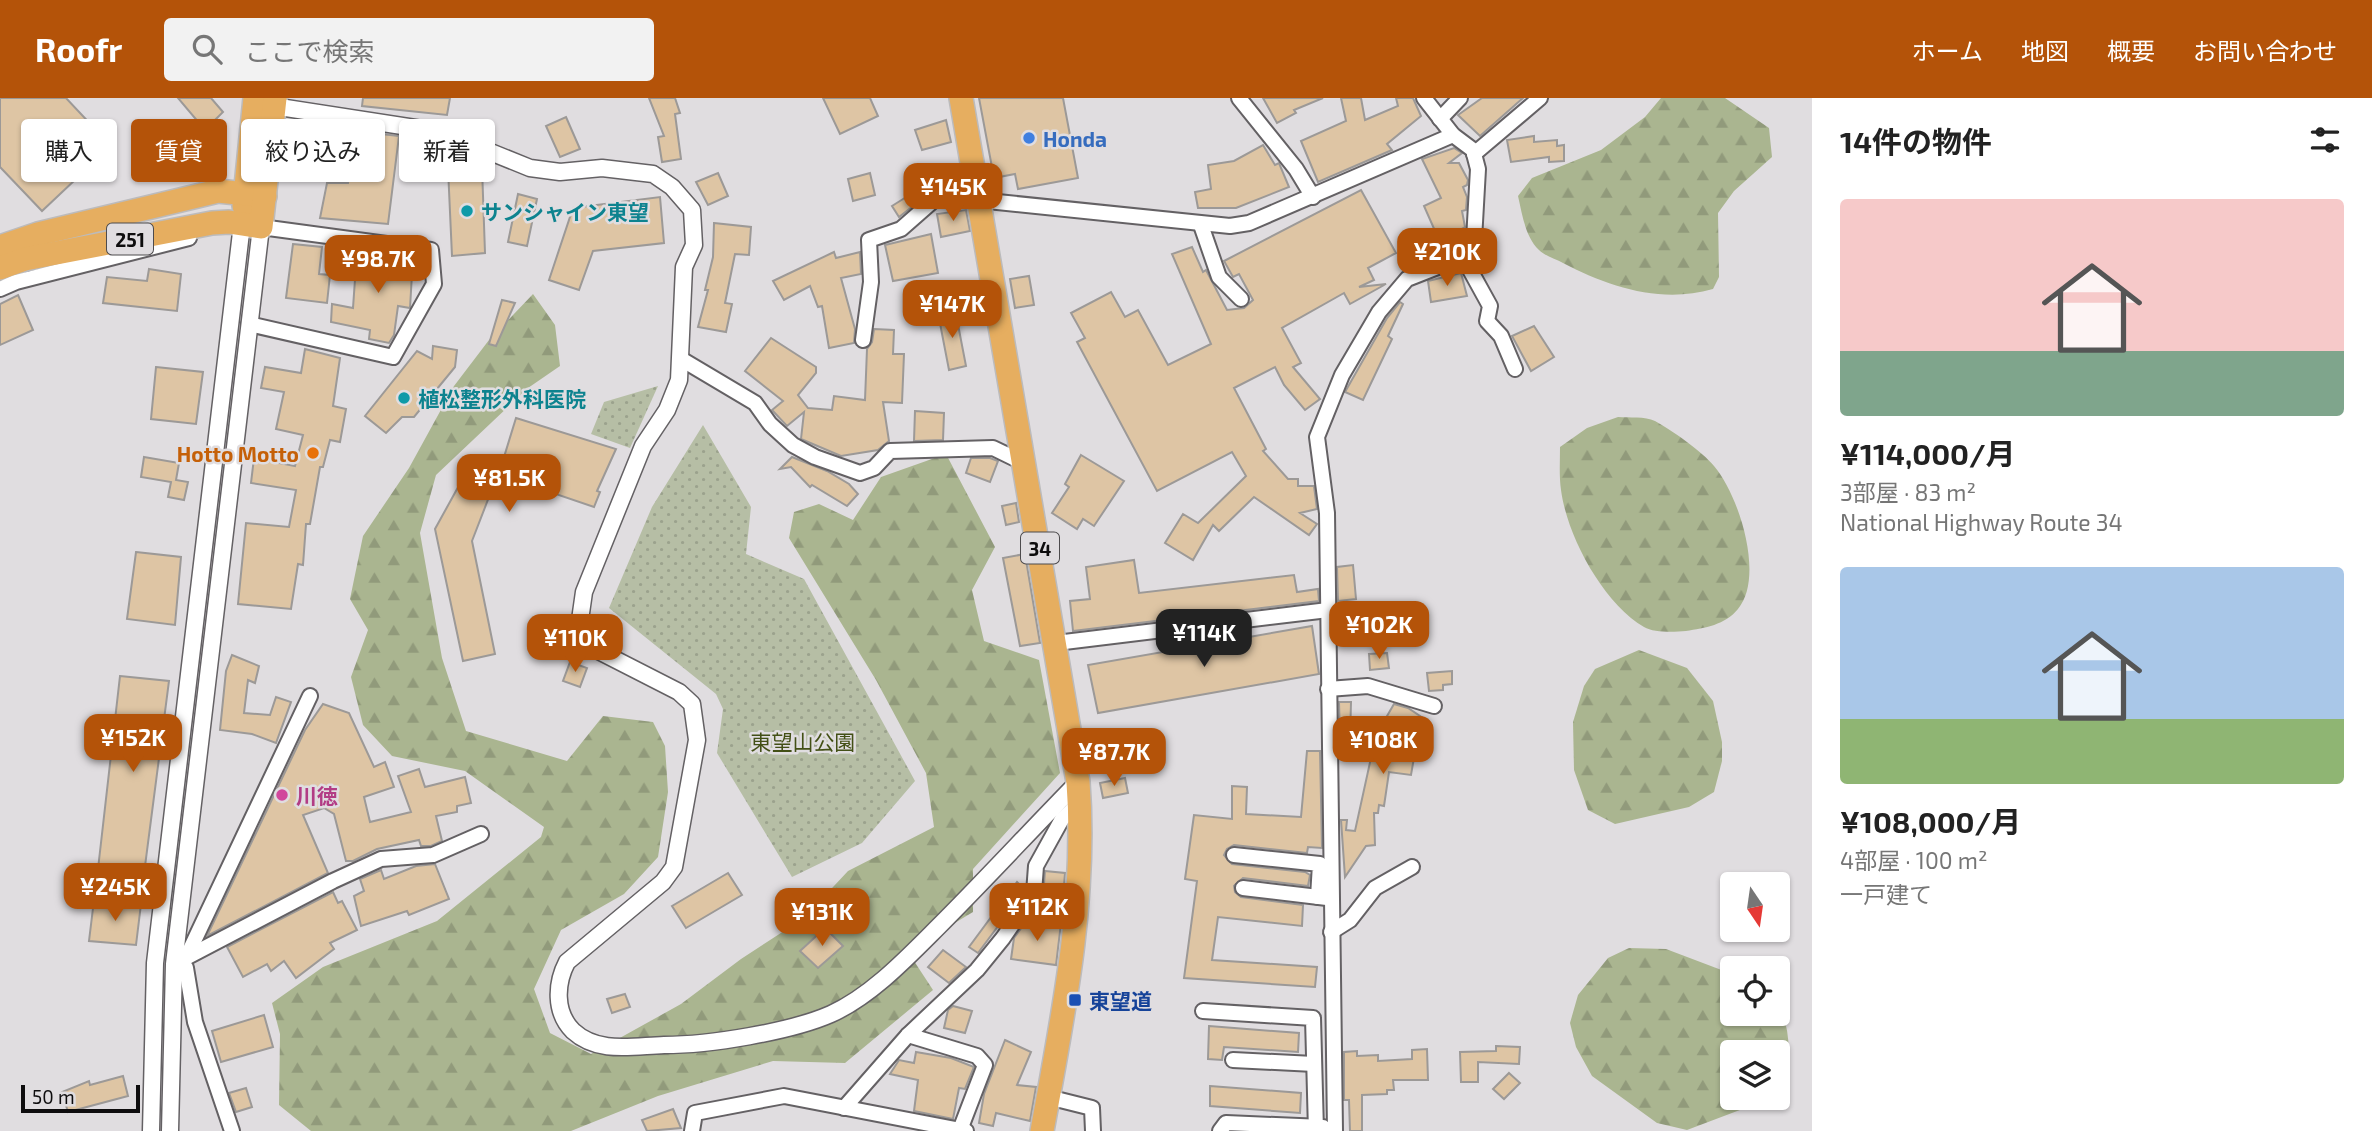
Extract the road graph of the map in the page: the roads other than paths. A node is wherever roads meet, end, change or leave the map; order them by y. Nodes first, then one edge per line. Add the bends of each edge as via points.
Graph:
1 (961, 98) edge
2 (1239, 98) edge
3 (1424, 98) edge
4 (1460, 98) edge
5 (1540, 98) edge
6 (268, 101) edge
7 (1440, 119) junction
8 (1453, 135) junction
9 (1474, 153) junction
10 (255, 194) junction
11 (1312, 197) junction
12 (978, 200) junction
13 (1201, 225) junction
14 (251, 226) junction
15 (0, 247) edge
16 (1463, 257) junction
17 (0, 268) edge
18 (0, 289) edge
19 (1241, 299) dead end
20 (249, 324) junction
21 (863, 340) dead end
22 (681, 359) junction
23 (1516, 369) dead end
24 (1026, 464) junction
25 (1328, 610) junction
26 (1056, 643) junction
27 (1328, 689) junction
28 (310, 696) dead end
29 (1434, 706) dead end
30 (1079, 792) junction
31 (481, 834) dead end
32 (1234, 855) dead end
33 (1412, 867) dead end
34 (1243, 888) dead end
35 (1325, 898) junction
36 (1331, 932) junction
37 (180, 961) junction
38 (1203, 1011) dead end
39 (908, 1035) junction
40 (1233, 1060) dead end
41 (1314, 1065) junction
42 (1048, 1097) junction
43 (844, 1108) junction
44 (1316, 1129) edge
45 (1335, 1129) edge
46 (963, 1130) edge
47 (151, 1131) edge
48 (170, 1131) edge
49 (232, 1131) edge
50 (692, 1131) edge
51 (1042, 1131) edge
52 (1093, 1131) edge
53 (1220, 1131) edge

1 - 12 highway, 34
2 - 11 street via 1296,169
3 - 7 street
4 - 7 street
5 - 9 street
6 - 10 highway
6 - 22 street via 441,132 530,168 560,172 602,168 653,174 692,210 694,245 684,267
7 - 8 street
8 - 9 street
8 - 11 street
9 - 16 street via 1478,211 1474,240
10 - 14 highway
10 - 15 highway, 251 via 218,191
11 - 13 street via 1249,223
12 - 13 street
12 - 21 street via 934,200 901,229 869,240 871,282
12 - 24 highway, 34
13 - 19 street via 1219,277
14 - 17 highway, 251 via 212,223 25,259
14 - 18 street
14 - 20 street
14 - 20 street via 431,250 434,284 393,357
14 - 47 street via 155,962
16 - 23 street via 1490,306 1487,321 1501,336
16 - 25 street via 1407,279 1362,338 1329,404 1317,437 1327,513
20 - 37 street
22 - 24 street via 755,403 793,445 846,470 860,473 874,468 890,452 970,447 993,448
22 - 30 street via 679,380 667,410 643,446 584,592 579,627 585,644 680,692 692,704 697,740 680,846 674,867 663,881 568,962 558,987 569,1027 583,1040 612,1048 677,1045 746,1035 832,1013 902,962
24 - 26 highway, 34
25 - 26 street
25 - 27 street
26 - 30 highway, 34
27 - 29 street via 1368,686
27 - 35 street
28 - 37 street
30 - 39 street via 1036,866 1034,893 1003,938 977,970
30 - 42 highway, 34 via 1082,828 1075,932
31 - 37 street via 433,855 381,859
32 - 35 street via 1320,864
33 - 36 street via 1375,888 1349,920
34 - 35 street
35 - 36 street
36 - 45 street
37 - 48 street
37 - 49 street via 186,968 195,1023
38 - 41 street via 1313,1018
39 - 43 street
39 - 46 street via 977,1056 985,1065
40 - 41 street
41 - 44 street
42 - 51 highway, 34
42 - 52 street via 1092,1108
43 - 46 street
43 - 50 street via 784,1096 695,1113
44 - 45 street
44 - 53 street via 1226,1123

